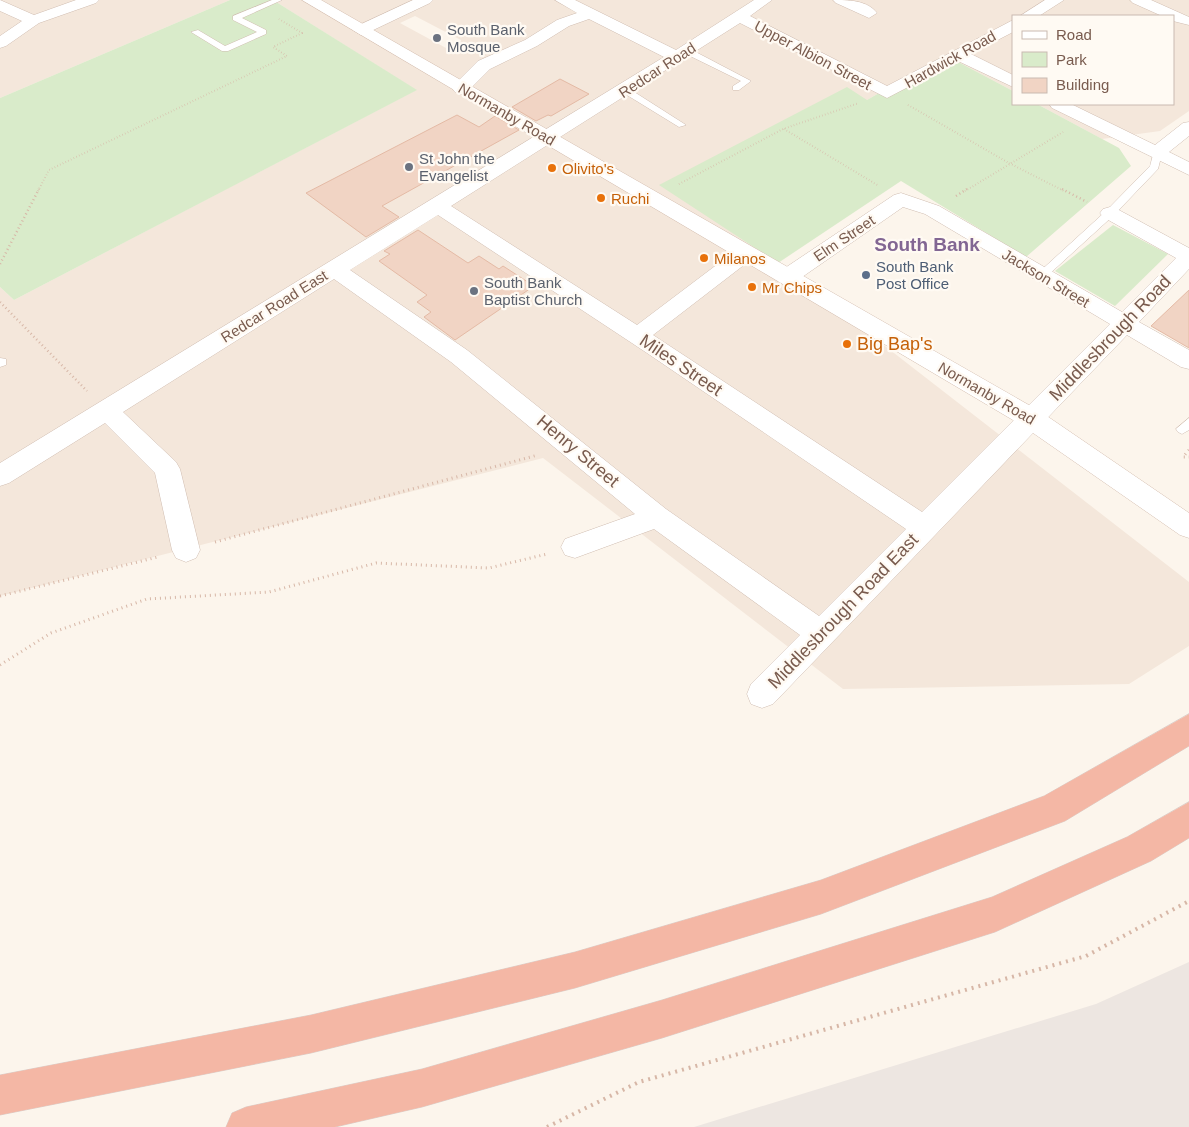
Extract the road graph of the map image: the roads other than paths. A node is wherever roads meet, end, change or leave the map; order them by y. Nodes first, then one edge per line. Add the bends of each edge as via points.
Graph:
1 (91, 0) edge
2 (278, 0) edge
3 (425, 0) edge
4 (562, 0) edge
5 (764, 0) edge
6 (841, 0) edge
7 (1056, 0) edge
8 (1138, 0) edge
9 (312, 1) edge
10 (0, 5) edge
11 (592, 13) junction
12 (869, 13) dead end
13 (1030, 15) edge
14 (1172, 15) edge
15 (739, 16) junction
16 (1174, 16) edge
17 (33, 20) junction
18 (1186, 21) dead end
19 (1012, 26) edge
20 (361, 30) junction
21 (195, 32) dead end
22 (0, 44) edge
23 (682, 54) junction
24 (959, 55) junction
25 (1012, 82) edge
26 (461, 88) junction
27 (736, 88) dead end
28 (625, 90) junction
29 (887, 93) joint
30 (1060, 105) edge
31 (682, 124) dead end
32 (1189, 127) edge
33 (547, 137) junction
34 (1157, 153) junction
35 (1189, 169) edge
36 (901, 199) joint
37 (436, 206) junction
38 (1110, 214) junction
39 (746, 254) junction
40 (1189, 257) edge
41 (334, 269) junction
42 (787, 276) junction
43 (1041, 276) junction
44 (1124, 324) junction
45 (637, 336) junction
46 (1189, 361) edge
47 (106, 410) junction
48 (1032, 419) junction
49 (0, 476) edge
50 (657, 517) junction
51 (1189, 527) edge
52 (925, 528) junction
53 (575, 547) road end
54 (186, 550) road end
55 (821, 634) junction
56 (762, 694) dead end
57 (1189, 729) edge
58 (1189, 819) edge
59 (0, 1095) edge
60 (246, 1127) edge

1 - 17 street
2 - 21 lane via 236,18 263,32 225,49
3 - 20 street
4 - 11 street
5 - 15 street, Redcar Road
6 - 12 street
7 - 13 street
8 - 14 street
9 - 20 street, Normanby Road
10 - 17 street
11 - 23 street
11 - 26 street via 562,23 531,44 484,65
15 - 23 street, Redcar Road
15 - 29 street, Upper Albion Street
16 - 18 street
17 - 22 street
19 - 24 street, Hardwick Road
20 - 26 street, Normanby Road
23 - 27 lane via 748,81
23 - 28 street, Redcar Road
24 - 25 street
24 - 29 street, Hardwick Road
26 - 33 street, Normanby Road
28 - 31 lane
28 - 33 street, Redcar Road
30 - 34 street
32 - 34 street
33 - 37 street, Redcar Road East
33 - 39 street, Normanby Road
34 - 35 street
34 - 38 lane via 1155,167
36 - 42 street, Elm Street
36 - 43 street, Jackson Street via 932,210
37 - 41 street, Redcar Road East
37 - 45 street, Miles Street
38 - 40 street
38 - 43 lane
39 - 42 street, Normanby Road
39 - 45 street
40 - 44 street, Middlesbrough Road
41 - 47 street, Redcar Road East
41 - 50 street, Henry Street via 459,356
42 - 48 street, Normanby Road
43 - 44 street, Jackson Street
44 - 46 street, Jackson Street
44 - 48 street, Middlesbrough Road
45 - 52 street, Miles Street
47 - 49 street, Redcar Road East
47 - 54 street via 167,469
48 - 51 street, Normanby Road
48 - 52 street, Middlesbrough Road
50 - 53 street
50 - 55 street, Henry Street
52 - 55 street, Middlesbrough Road East
55 - 56 street, Middlesbrough Road East
57 - 59 highway via 1053,809 821,897 566,972 311,1034
58 - 60 highway via 1139,849 994,914 662,1019 422,1088

